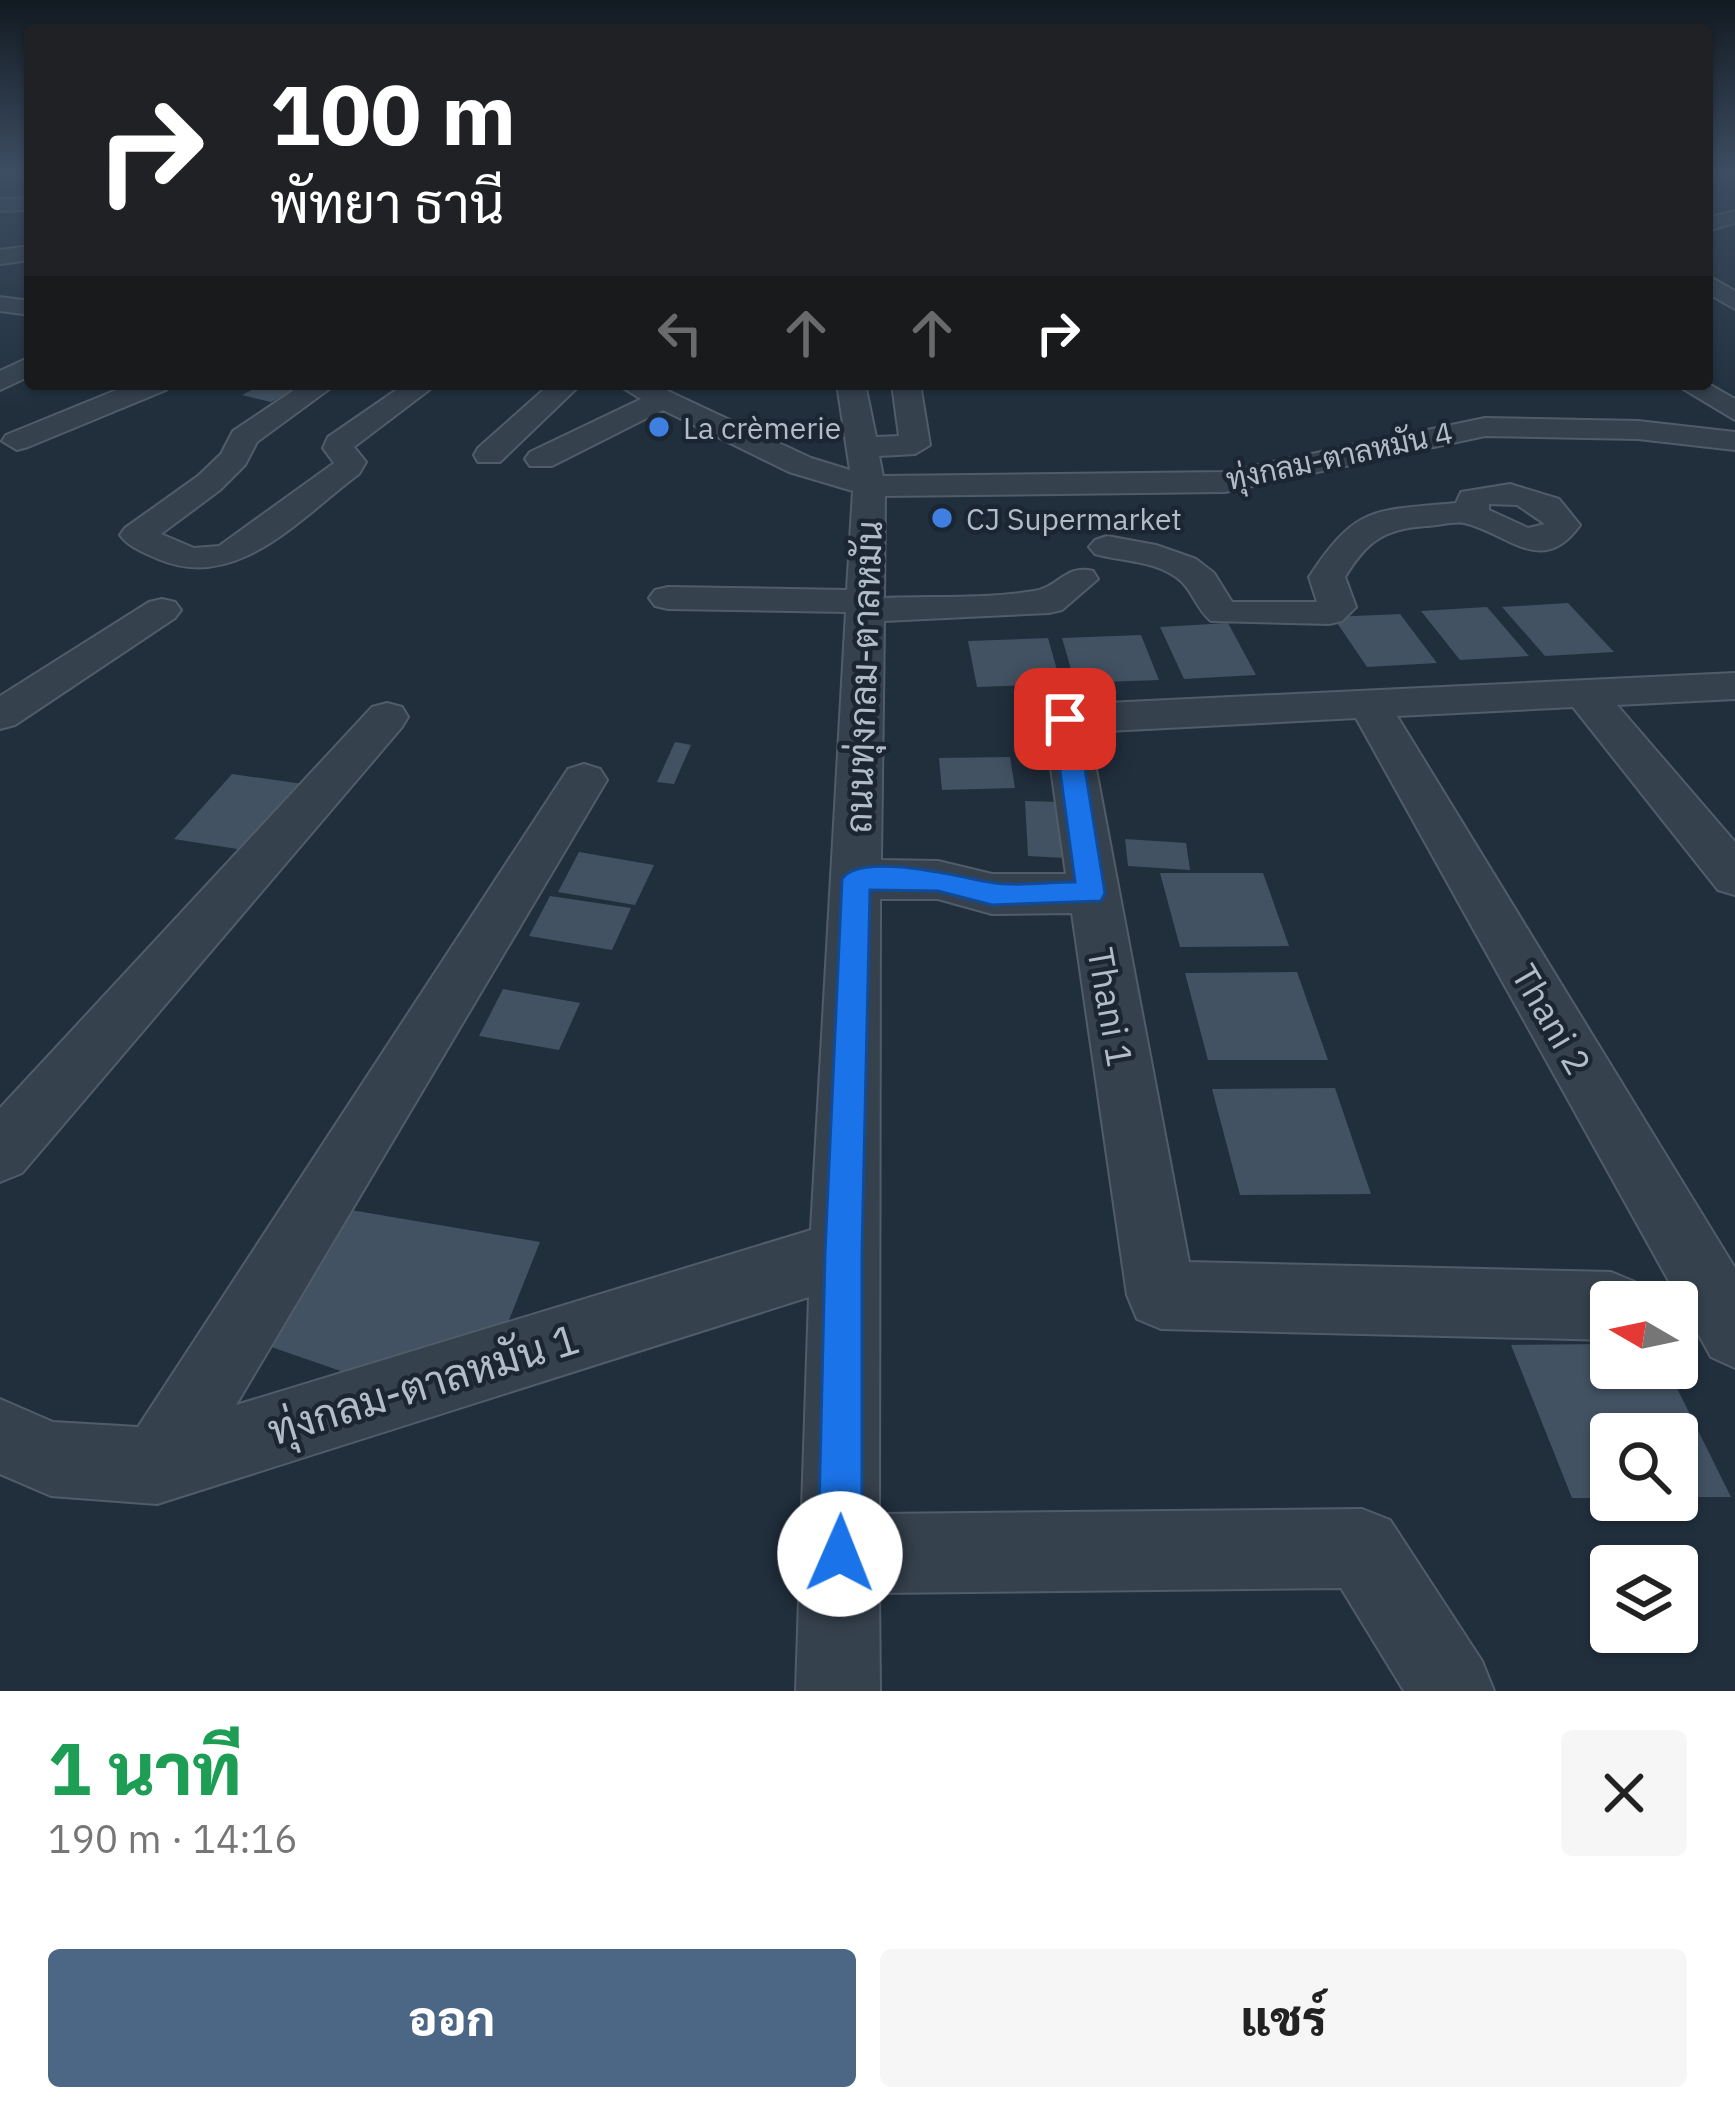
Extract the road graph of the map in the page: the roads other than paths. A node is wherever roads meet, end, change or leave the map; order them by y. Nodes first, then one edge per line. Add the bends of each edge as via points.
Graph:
1 (141, 390) edge
2 (320, 390) edge
3 (409, 390) edge
4 (560, 390) edge
5 (643, 390) edge
6 (881, 390) edge
7 (1699, 390) edge
8 (662, 400) junction
9 (1735, 411) edge
10 (1461, 430) junction
11 (304, 434) junction
12 (16, 441) dead end
13 (1735, 442) edge
14 (489, 455) dead end
15 (541, 459) dead end
16 (868, 490) junction
17 (1108, 548) dead end
18 (1080, 579) dead end
19 (668, 598) dead end
20 (866, 605) junction
21 (162, 610) dead end
22 (1735, 686) edge
23 (1584, 693) junction
24 (1369, 704) junction
25 (0, 715) edge
26 (387, 718) dead end
27 (584, 780) dead end
28 (1735, 876) edge
29 (1091, 893) junction
30 (855, 895) junction
31 (0, 1152) edge
32 (843, 1253) junction
33 (1590, 1305) edge
34 (1711, 1316) edge
35 (0, 1436) edge
36 (158, 1466) junction
37 (840, 1554) junction
38 (838, 1691) edge
39 (1452, 1691) edge

1 - 12 street
2 - 11 street
3 - 11 street
4 - 14 street
5 - 8 street, ทุ่งกลม-ตาลหมัน 4
6 - 16 street, ถนนทุ่งกลม-ตาลหมัน
7 - 9 street
8 - 15 street
8 - 16 street, ทุ่งกลม-ตาลหมัน 4
10 - 13 street, ทุ่งกลม-ตาลหมัน 4 via 1550,426
10 - 16 street, ทุ่งกลม-ตาลหมัน 4 via 1225,482
10 - 17 street via 1560,517 1559,532 1516,536 1472,514 1381,518 1345,548 1327,577 1336,607 1329,613 1224,613 1185,569
11 - 11 street via 244,437 209,483 137,535 190,560 218,560 348,467 338,448
16 - 20 street, ถนนทุ่งกลม-ตาลหมัน
18 - 20 street via 1049,602
19 - 20 street
20 - 30 street, ถนนทุ่งกลม-ตาลหมัน
21 - 25 street
22 - 23 street
23 - 24 street
23 - 28 street
24 - 29 street, Thani 1 via 1065,719
24 - 34 street, Thani 2
26 - 31 street
27 - 36 street
29 - 30 street via 992,894 938,911
29 - 33 street, Thani 1 via 1161,1295
30 - 32 street, ถนนทุ่งกลม-ตาลหมัน
32 - 36 street, ทุ่งกลม-ตาลหมัน 1
32 - 37 street, ถนนทุ่งกลม-ตาลหมัน
35 - 36 street, ทุ่งกลม-ตาลหมัน 1 via 51,1459
37 - 38 street, ถนนทุ่งกลม-ตาลหมัน
37 - 39 street via 1362,1548

